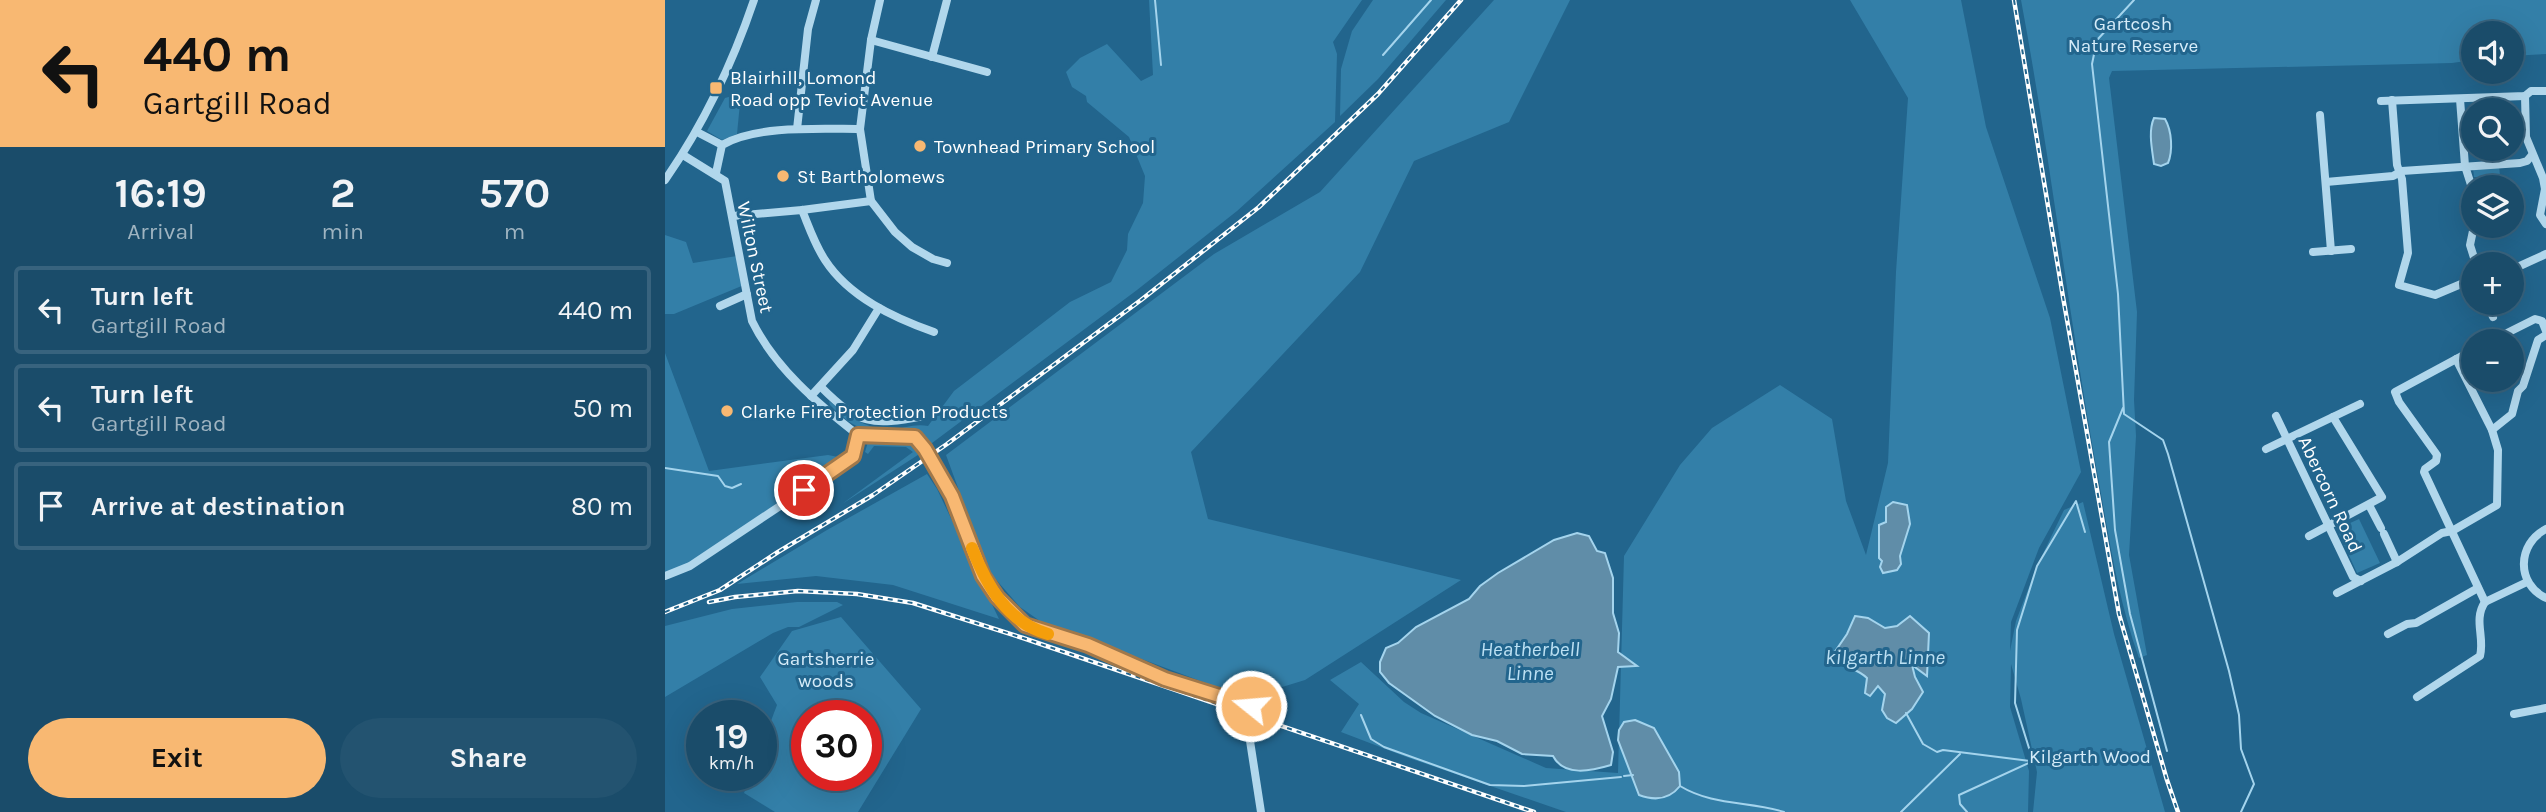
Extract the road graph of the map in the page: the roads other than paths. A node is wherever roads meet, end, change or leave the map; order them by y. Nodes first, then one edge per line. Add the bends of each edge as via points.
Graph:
1 (754, 0) edge
2 (816, 0) edge
3 (880, 0) edge
4 (947, 0) edge
5 (871, 40) junction
6 (932, 57) junction
7 (987, 72) dead end
8 (2546, 91) edge
9 (2525, 96) junction
10 (2460, 99) junction
11 (2392, 100) junction
12 (2381, 101) dead end
13 (2320, 115) dead end
14 (797, 129) junction
15 (860, 129) junction
16 (697, 132) junction
17 (721, 149) junction
18 (683, 155) junction
19 (2532, 155) junction
20 (2465, 166) junction
21 (716, 173) junction
22 (2399, 173) junction
23 (2468, 175) edge
24 (665, 180) edge
25 (2326, 182) junction
26 (871, 201) junction
27 (802, 210) junction
28 (733, 216) junction
29 (2546, 224) edge
30 (2351, 249) dead end
31 (2331, 251) junction
32 (2312, 252) dead end
33 (2546, 254) edge
34 (947, 262) dead end
35 (2524, 264) edge
36 (2461, 284) edge
37 (747, 294) junction
38 (720, 306) dead end
39 (879, 308) junction
40 (2515, 329) edge
41 (934, 332) dead end
42 (2546, 333) edge
43 (2461, 357) edge
44 (2456, 359) junction
45 (821, 387) junction
46 (811, 396) junction
47 (2360, 404) dead end
48 (923, 416) dead end
49 (2276, 416) dead end
50 (2333, 417) junction
51 (2492, 430) junction
52 (858, 435) junction
53 (2288, 438) junction
54 (2266, 449) dead end
55 (2369, 505) junction
56 (2328, 527) junction
57 (2546, 529) edge
58 (2452, 531) junction
59 (2309, 536) dead end
60 (2397, 562) junction
61 (665, 576) edge
62 (2361, 581) junction
63 (2527, 582) junction
64 (2478, 587) junction
65 (2337, 593) dead end
66 (2546, 598) edge
67 (2485, 602) junction
68 (2388, 634) dead end
69 (2417, 697) dead end
70 (2546, 708) edge
71 (2514, 714) dead end
72 (1261, 812) edge

1 - 16 street via 719,91
2 - 14 street via 808,29
3 - 5 street
4 - 6 street
5 - 6 street
5 - 15 street
6 - 7 street
8 - 9 street
9 - 10 street
9 - 19 street via 2526,137
10 - 11 street
10 - 20 street
11 - 12 street
11 - 22 street
13 - 25 street
14 - 15 street
14 - 17 street via 735,137
15 - 26 street
16 - 17 street
16 - 18 street
17 - 21 street
18 - 21 street
18 - 24 street
19 - 20 street via 2519,163
19 - 29 street via 2543,178 2540,215
20 - 22 street
20 - 23 street
21 - 28 street, Wilton Street via 725,181
22 - 25 street
22 - 36 street via 2408,253 2399,285 2435,295
25 - 31 street
26 - 27 street
26 - 34 street via 912,247
27 - 28 street
27 - 39 street via 833,272
28 - 37 street, Wilton Street
30 - 31 street
31 - 32 street
33 - 35 street
37 - 38 street
37 - 46 street, Wilton Street via 759,334
39 - 41 street
39 - 45 street via 853,350
40 - 42 street via 2535,319 2542,321
42 - 51 street via 2538,340 2512,414
43 - 44 street
44 - 51 street
44 - 58 street via 2395,392 2437,454 2424,472
45 - 46 street
45 - 48 street via 859,418 886,423
46 - 52 street, Wilton Street
47 - 50 street
49 - 53 street, Abercorn Road
50 - 53 street
50 - 55 street via 2382,496
51 - 58 street via 2499,456 2497,505
52 - 61 street via 856,451 849,460 690,566
52 - 72 street, bridge via 915,437 952,496 983,576 1025,625 1088,645 1165,679 1251,706 1248,728
53 - 54 street
53 - 56 street, Abercorn Road
55 - 56 street
55 - 60 street
56 - 59 street
56 - 62 street, Abercorn Road via 2353,577
57 - 63 street via 2538,533 2525,554
58 - 60 street
58 - 64 street
60 - 62 street
62 - 65 street
63 - 66 street
63 - 67 street
64 - 67 street
64 - 68 street
67 - 69 street via 2478,616 2480,656
70 - 71 street

